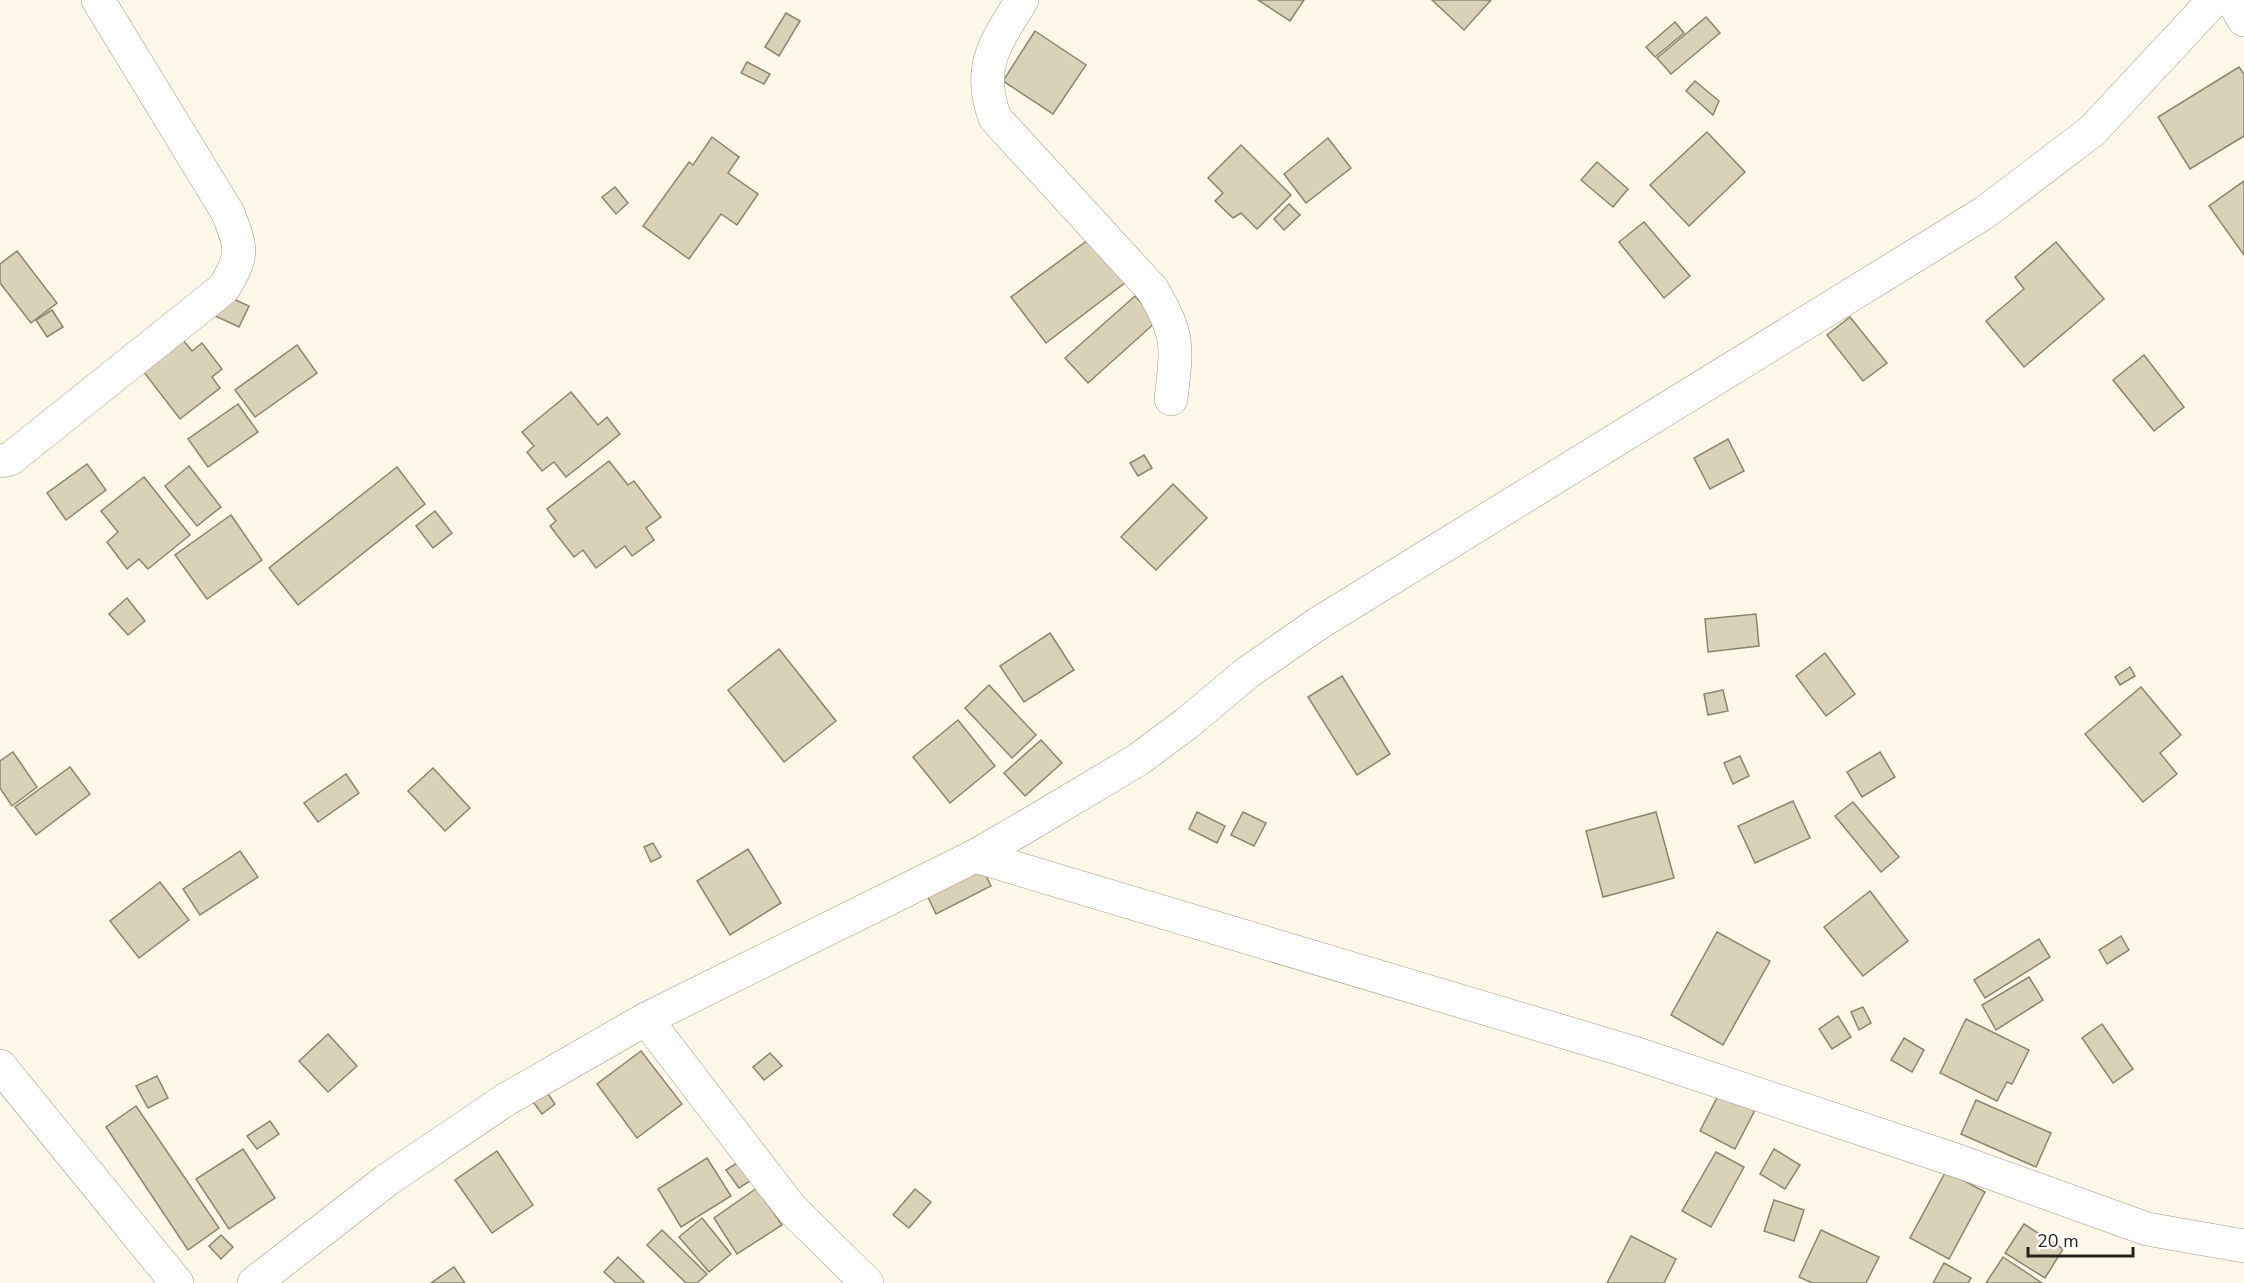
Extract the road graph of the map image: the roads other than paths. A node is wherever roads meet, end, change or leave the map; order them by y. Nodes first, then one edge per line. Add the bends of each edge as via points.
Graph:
1 (99, 0) edge
2 (1022, 0) edge
3 (2214, 0) edge
4 (2232, 0) edge
5 (2244, 20) edge
6 (1171, 399) dead end
7 (0, 461) edge
8 (975, 856) junction
9 (646, 1020) junction
10 (0, 1066) edge
11 (2244, 1246) edge
12 (258, 1282) edge
13 (177, 1283) edge
14 (867, 1283) edge

1 - 7 street via 228,213 238,239 239,262 224,288 10,459
2 - 6 street via 992,48 987,98 995,118 1152,289 1165,310 1174,329 1177,351
3 - 8 street via 2092,132 1984,213 1319,623 1247,673 1139,759
4 - 5 street
8 - 9 street
8 - 11 street via 1631,1052 2147,1229
9 - 12 street via 505,1100 387,1180
9 - 14 street via 791,1208
10 - 13 street

